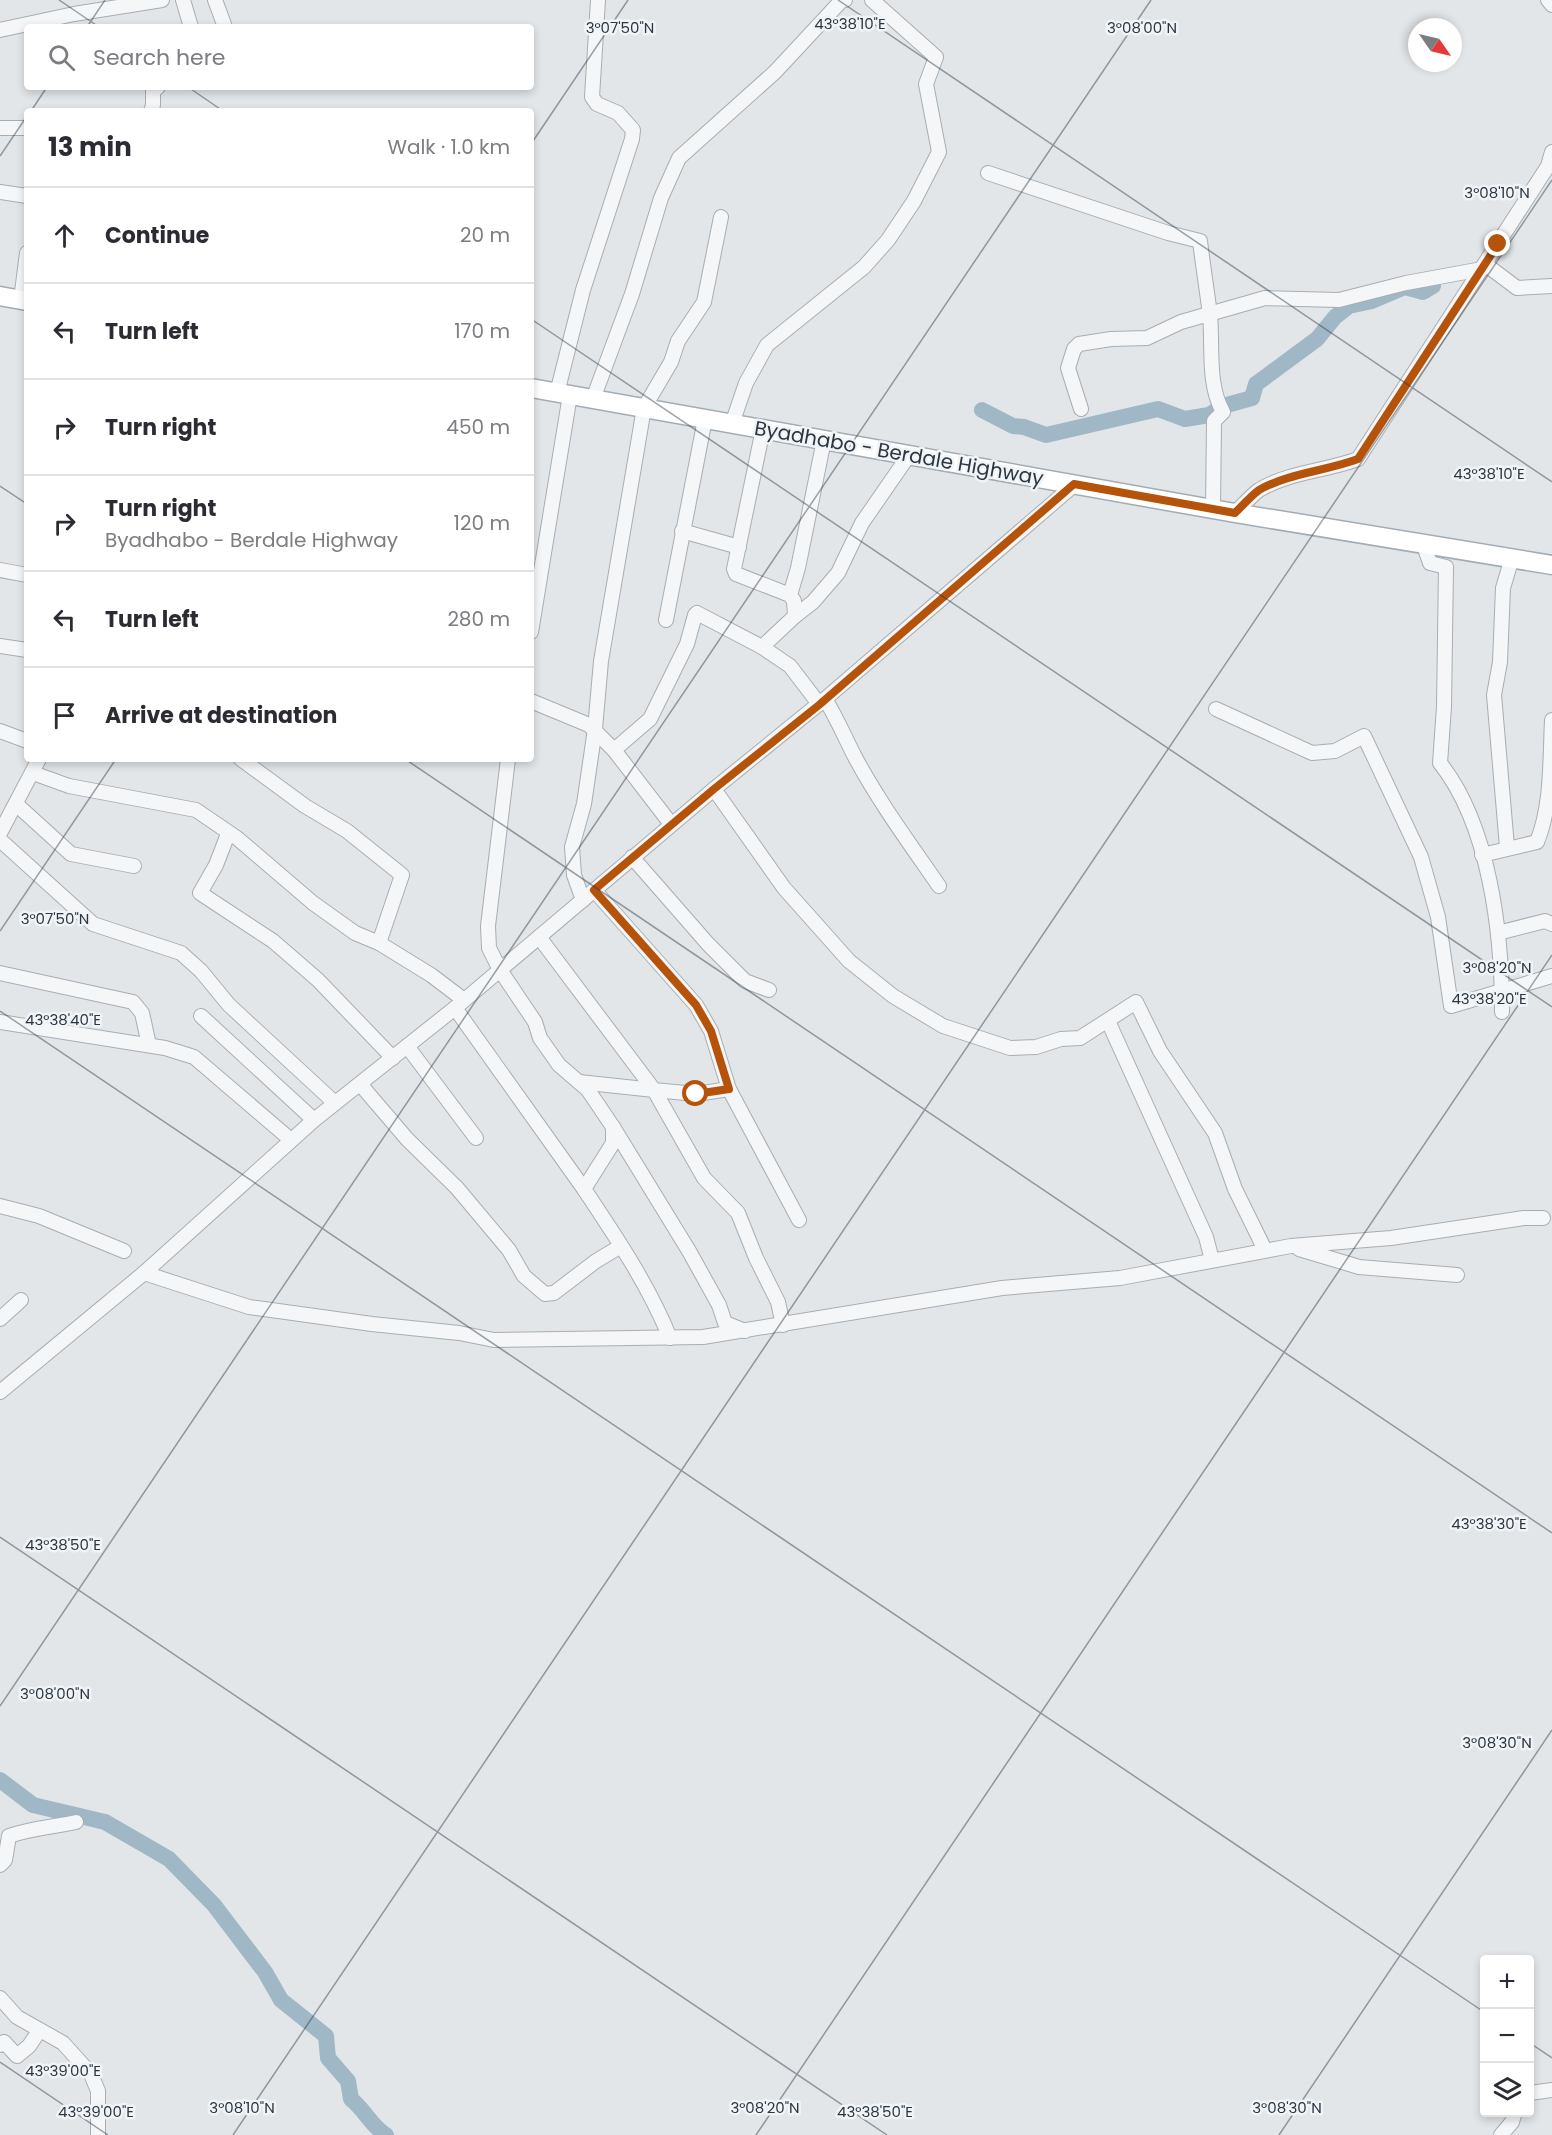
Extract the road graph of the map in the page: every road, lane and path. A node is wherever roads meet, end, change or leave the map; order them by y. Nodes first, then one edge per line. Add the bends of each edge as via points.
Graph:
1 (162, 0) edge
2 (183, 0) edge
3 (215, 0) edge
4 (598, 0) edge
5 (845, 0) edge
6 (872, 0) edge
7 (1548, 0) edge
8 (1552, 5) edge
9 (28, 24) edge
10 (190, 24) edge
11 (224, 24) edge
12 (24, 25) edge
13 (0, 30) edge
14 (155, 90) edge
15 (152, 108) edge
16 (0, 128) edge
17 (24, 128) edge
18 (1552, 152) edge
19 (1550, 167) edge
20 (988, 173) dead end
21 (0, 192) edge
22 (24, 196) edge
23 (721, 217) dead end
24 (1483, 267) junction
25 (1552, 286) edge
26 (0, 296) edge
27 (24, 300) edge
28 (1210, 316) junction
29 (534, 389) edge
30 (564, 394) junction
31 (593, 399) junction
32 (644, 408) junction
33 (1081, 409) dead end
34 (705, 419) junction
35 (732, 423) junction
36 (763, 429) junction
37 (824, 440) junction
38 (909, 455) junction
39 (1074, 484) junction
40 (1213, 508) junction
41 (1235, 513) junction
42 (682, 531) junction
43 (1423, 543) junction
44 (739, 547) junction
45 (1512, 558) junction
46 (1552, 565) edge
47 (0, 570) edge
48 (24, 574) edge
49 (790, 595) junction
50 (534, 596) edge
51 (795, 616) junction
52 (666, 620) dead end
53 (0, 646) edge
54 (762, 647) junction
55 (24, 650) edge
56 (534, 702) edge
57 (822, 702) junction
58 (1216, 709) dead end
59 (1552, 720) edge
60 (595, 729) junction
61 (0, 731) edge
62 (24, 740) edge
63 (614, 750) junction
64 (38, 762) edge
65 (244, 762) edge
66 (508, 762) edge
67 (33, 773) junction
68 (714, 789) junction
69 (16, 804) junction
70 (671, 824) junction
71 (0, 833) edge
72 (228, 834) junction
73 (0, 840) edge
74 (1507, 847) junction
75 (1482, 855) junction
76 (632, 857) junction
77 (134, 866) dead end
78 (939, 886) dead end
79 (594, 890) junction
80 (583, 900) junction
81 (1552, 924) edge
82 (1498, 933) junction
83 (539, 937) junction
84 (379, 943) junction
85 (500, 970) junction
86 (0, 973) edge
87 (1552, 976) edge
88 (769, 990) dead end
89 (1502, 990) junction
90 (460, 1004) junction
91 (1502, 1012) dead end
92 (201, 1016) dead end
93 (1108, 1021) junction
94 (0, 1022) edge
95 (149, 1045) junction
96 (407, 1046) junction
97 (393, 1058) junction
98 (579, 1082) junction
99 (360, 1084) junction
100 (729, 1089) junction
101 (654, 1090) junction
102 (335, 1103) junction
103 (314, 1120) junction
104 (613, 1127) junction
105 (476, 1138) dead end
106 (291, 1140) junction
107 (584, 1189) junction
108 (0, 1206) edge
109 (1543, 1218) dead end
110 (799, 1220) dead end
111 (621, 1246) junction
112 (1291, 1246) junction
113 (1264, 1250) junction
114 (124, 1251) dead end
115 (1212, 1260) junction
116 (144, 1273) junction
117 (1457, 1275) dead end
118 (21, 1300) dead end
119 (0, 1319) edge
120 (783, 1324) junction
121 (745, 1331) junction
122 (670, 1338) junction
123 (0, 1392) edge
124 (76, 1822) dead end
125 (0, 1865) edge
126 (0, 1998) edge
127 (39, 2031) junction
128 (0, 2045) edge
129 (1552, 2090) edge
130 (1534, 2092) edge
131 (1514, 2117) edge
132 (98, 2135) edge
133 (1501, 2135) edge

1 - 9 street
2 - 10 street
3 - 11 street
4 - 30 street via 592,97 597,104 618,113 633,130 582,290
5 - 31 street via 775,72 679,158 661,198 632,294
6 - 35 street via 936,57 926,84 939,152 914,201 864,267 767,345 746,382
7 - 8 street
12 - 13 street
14 - 15 street
16 - 17 street
18 - 19 street
19 - 24 street
20 - 28 street via 1200,241
21 - 22 street
23 - 32 street via 704,302 678,341 671,362
24 - 25 street via 1517,288
24 - 28 street via 1338,300 1266,298
24 - 41 street via 1358,459 1280,480 1257,491
26 - 27 main road
28 - 33 street via 1167,327 1147,338 1079,344 1068,368
28 - 40 street via 1220,407 1214,420
29 - 30 main road, Byadhabo - Berdale Highway
30 - 31 main road, Byadhabo - Berdale Highway
30 - 50 street
31 - 32 main road, Byadhabo - Berdale Highway
32 - 34 main road, Byadhabo - Berdale Highway
32 - 60 street via 601,661
34 - 35 main road, Byadhabo - Berdale Highway
34 - 42 street
35 - 36 main road, Byadhabo - Berdale Highway
36 - 37 main road, Byadhabo - Berdale Highway
36 - 44 street
37 - 38 main road, Byadhabo - Berdale Highway
37 - 49 street
38 - 39 main road, Byadhabo - Berdale Highway
38 - 51 street via 861,523 838,573
39 - 40 main road, Byadhabo - Berdale Highway
39 - 57 street
40 - 41 main road, Byadhabo - Berdale Highway
41 - 43 main road, Byadhabo - Berdale Highway
42 - 44 street
42 - 52 street
43 - 45 main road, Byadhabo - Berdale Highway
43 - 75 street via 1430,563 1446,567 1440,763 1451,777
44 - 49 street via 736,574
45 - 46 main road, Byadhabo - Berdale Highway
45 - 74 street via 1503,588 1500,662 1494,695
47 - 48 street
49 - 51 street
51 - 54 street
53 - 55 street
54 - 57 street via 790,666
54 - 63 street via 727,627 694,615 687,644 650,719
56 - 60 street
57 - 68 street
57 - 78 street via 888,812
58 - 89 street via 1312,753 1335,752 1364,736 1421,857 1438,917 1451,1006
59 - 74 street via 1544,828 1537,842
60 - 63 street
60 - 80 street via 584,804 572,847 574,875
61 - 62 street
63 - 70 street
64 - 67 street
65 - 84 street via 347,831 402,875
66 - 85 street via 488,926 489,948
67 - 69 street
67 - 72 street via 69,786 196,810
68 - 70 street
68 - 93 street via 784,888 849,961 893,996 943,1026 1010,1048 1080,1038
69 - 71 street
69 - 77 street via 72,854
70 - 76 street
72 - 84 street via 313,903 355,933
72 - 97 street via 200,892 273,940 318,980
73 - 102 street via 93,924 181,953 201,970 229,1005
74 - 75 street
75 - 82 street
76 - 79 street
76 - 88 street via 745,981
79 - 80 street
79 - 100 street via 696,1005 711,1031
80 - 83 street
81 - 82 street via 1545,921
82 - 89 street
83 - 85 street
83 - 101 street
84 - 90 street via 431,975
85 - 90 street
85 - 98 street via 536,1022 540,1038 559,1065
86 - 95 street via 133,1002 142,1013
87 - 89 street
89 - 91 street
90 - 96 street
90 - 107 street
92 - 103 street
93 - 113 street via 1136,1002 1161,1051 1215,1133 1235,1190
93 - 115 street via 1206,1237
94 - 95 street
95 - 106 street via 194,1057
96 - 97 street
96 - 105 street
97 - 99 street
98 - 101 street
98 - 104 street
99 - 102 street
99 - 111 street via 407,1139 458,1188 509,1250 524,1276 545,1294 554,1293
100 - 101 street via 696,1094
100 - 110 street
101 - 120 street via 704,1178 738,1213 778,1302
102 - 103 street
103 - 106 street
104 - 107 street via 613,1143
104 - 121 street via 679,1234 725,1323
106 - 116 street
107 - 111 street
108 - 114 street via 39,1216
109 - 112 street via 1391,1238
111 - 122 street via 656,1304
112 - 113 street
112 - 117 street via 1359,1267
113 - 115 street
115 - 120 street via 1120,1278 1002,1288
116 - 122 street via 249,1307 494,1340
116 - 123 street
118 - 119 street
120 - 121 street
121 - 122 street
124 - 125 street via 29,1828 9,1836 5,1860
126 - 127 street via 17,2017
127 - 128 street via 17,2056 4,2042
127 - 132 street via 63,2043 91,2074 98,2091
129 - 130 street
131 - 133 street

